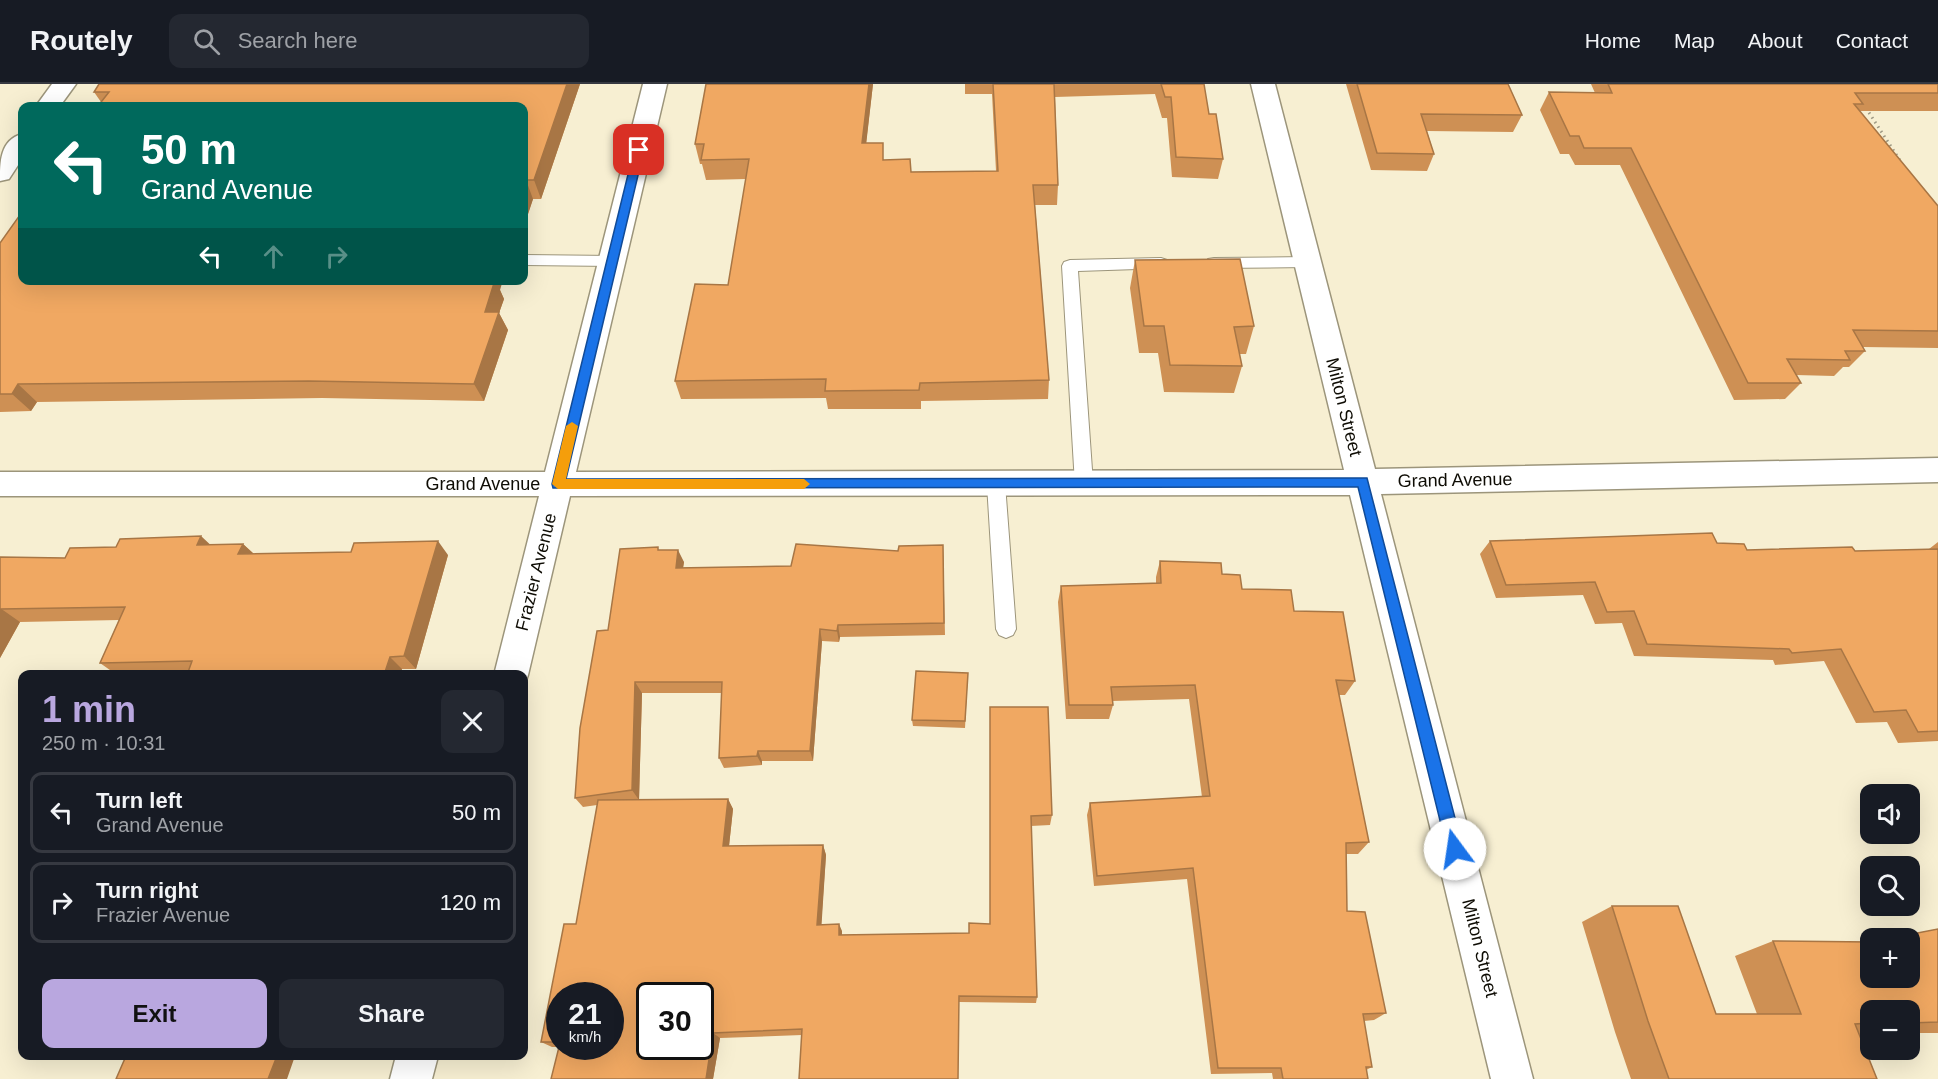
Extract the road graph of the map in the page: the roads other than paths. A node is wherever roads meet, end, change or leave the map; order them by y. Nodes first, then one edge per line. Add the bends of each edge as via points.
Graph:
1 (64, 84) edge
2 (655, 84) edge
3 (1263, 84) edge
4 (51, 102) edge
5 (18, 148) edge
6 (0, 173) edge
7 (528, 260) edge
8 (613, 261) junction
9 (1307, 262) junction
10 (1174, 264) edge
11 (1198, 264) edge
12 (1938, 470) edge
13 (1363, 482) junction
14 (0, 484) edge
15 (558, 484) junction
16 (996, 484) junction
17 (1084, 484) junction
18 (1006, 629) dead end
19 (512, 670) edge
20 (416, 1060) edge
21 (411, 1079) edge
22 (1512, 1079) edge

1 - 4 street
2 - 8 street, Frazier Avenue
3 - 9 street, Milton Street
5 - 6 street
7 - 8 lane
8 - 15 street, Frazier Avenue
9 - 11 lane
9 - 13 street, Milton Street
10 - 17 lane via 1070,266
12 - 13 street, Grand Avenue
13 - 17 street, Grand Avenue
13 - 22 street, Milton Street
14 - 15 street, Grand Avenue
15 - 16 street, Grand Avenue
15 - 19 street, Frazier Avenue
16 - 17 street, Grand Avenue
16 - 18 lane
20 - 21 street

